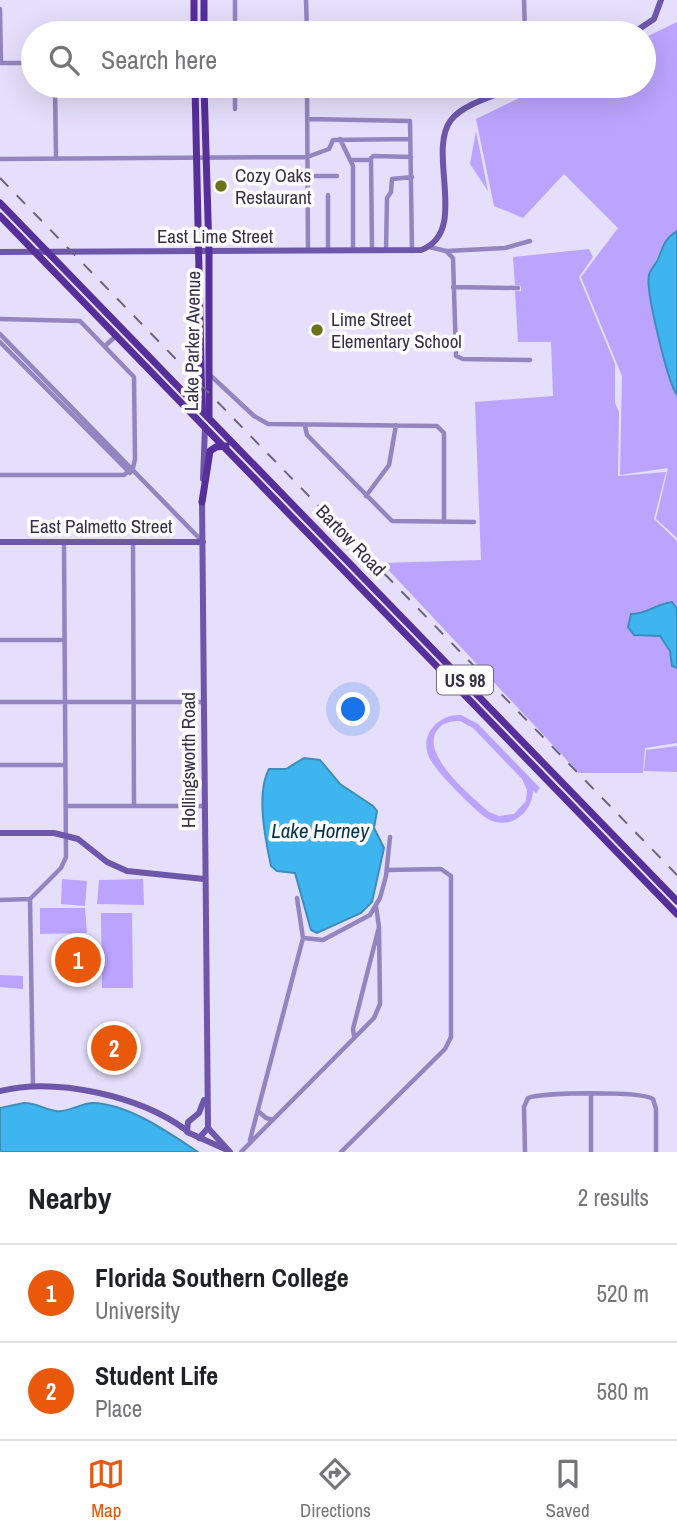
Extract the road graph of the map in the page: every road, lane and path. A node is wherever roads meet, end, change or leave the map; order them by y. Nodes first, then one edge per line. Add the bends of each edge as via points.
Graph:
1 (194, 0) edge
2 (204, 0) edge
3 (235, 0) edge
4 (306, 0) edge
5 (524, 0) edge
6 (661, 0) edge
7 (0, 9) edge
8 (194, 21) edge
9 (204, 21) edge
10 (235, 21) edge
11 (307, 21) edge
12 (525, 21) edge
13 (651, 21) edge
14 (0, 63) edge
15 (21, 63) edge
16 (55, 98) edge
17 (195, 98) edge
18 (204, 98) edge
19 (235, 98) edge
20 (307, 98) edge
21 (492, 98) edge
22 (235, 109) dead end
23 (307, 119) junction
24 (340, 139) junction
25 (410, 139) junction
26 (307, 157) junction
27 (411, 157) junction
28 (56, 158) junction
29 (195, 158) junction
30 (205, 158) junction
31 (371, 158) junction
32 (0, 159) edge
33 (351, 160) junction
34 (307, 176) junction
35 (337, 176) dead end
36 (412, 177) junction
37 (328, 195) dead end
38 (0, 203) edge
39 (0, 216) edge
40 (530, 241) dead end
41 (429, 247) junction
42 (209, 251) junction
43 (308, 251) junction
44 (328, 251) junction
45 (353, 251) junction
46 (372, 251) junction
47 (386, 251) junction
48 (412, 251) junction
49 (446, 251) junction
50 (0, 252) edge
51 (34, 252) junction
52 (48, 252) junction
53 (200, 252) junction
54 (453, 287) junction
55 (519, 288) dead end
56 (0, 319) edge
57 (123, 330) junction
58 (0, 334) edge
59 (116, 336) junction
60 (0, 342) edge
61 (105, 346) junction
62 (530, 360) dead end
63 (202, 368) junction
64 (33, 372) junction
65 (210, 374) junction
66 (202, 411) junction
67 (209, 417) junction
68 (205, 425) junction
69 (396, 425) junction
70 (304, 426) junction
71 (226, 446) junction
72 (0, 469) edge
73 (132, 471) junction
74 (3, 475) edge
75 (366, 496) junction
76 (202, 502) junction
77 (444, 522) junction
78 (474, 522) dead end
79 (0, 542) edge
80 (64, 542) junction
81 (202, 542) junction
82 (133, 543) junction
83 (0, 639) edge
84 (64, 640) junction
85 (431, 651) junction
86 (0, 702) edge
87 (65, 702) junction
88 (133, 702) junction
89 (203, 702) junction
90 (0, 765) edge
91 (65, 765) junction
92 (134, 805) junction
93 (66, 806) junction
94 (204, 806) junction
95 (0, 833) edge
96 (66, 836) junction
97 (390, 837) dead end
98 (387, 870) junction
99 (204, 879) junction
100 (296, 898) dead end
101 (30, 899) junction
102 (0, 900) edge
103 (677, 901) edge
104 (376, 906) junction
105 (677, 914) edge
106 (379, 927) junction
107 (303, 938) junction
108 (354, 1037) junction
109 (33, 1087) junction
110 (0, 1091) edge
111 (205, 1096) junction
112 (591, 1096) junction
113 (258, 1110) junction
114 (166, 1116) junction
115 (192, 1118) junction
116 (274, 1120) junction
117 (208, 1126) junction
118 (186, 1130) junction
119 (199, 1138) junction
120 (250, 1142) junction
121 (227, 1150) edge
122 (241, 1152) edge
123 (341, 1152) edge
124 (525, 1152) edge
125 (591, 1152) edge
126 (656, 1152) edge

1 - 8 main road
2 - 9 main road
3 - 10 street
4 - 11 street
5 - 12 street
6 - 13 street
7 - 14 street
14 - 15 street
16 - 28 street
17 - 29 main road, Lake Parker Avenue
18 - 30 main road, Lake Parker Avenue
19 - 22 street
20 - 23 street
21 - 41 street via 456,115 444,136 444,226
23 - 25 street via 408,120
23 - 26 street
24 - 25 street
24 - 26 street via 333,139 329,149
24 - 33 street
25 - 27 street
26 - 30 street
26 - 34 street
27 - 31 street
27 - 36 street
28 - 29 street
28 - 32 street
29 - 30 street
29 - 53 main road, Lake Parker Avenue
30 - 42 main road, Lake Parker Avenue
31 - 33 street
31 - 46 street
33 - 45 street
34 - 35 street
34 - 43 street
36 - 47 street via 392,178
36 - 48 street
37 - 44 street
38 - 52 main road, Bartow Road / US 98
39 - 51 main road, Bartow Road / US 98
40 - 49 street via 505,248
41 - 48 street, East Lime Street
41 - 49 street
42 - 43 street, East Lime Street
42 - 53 street, East Lime Street
42 - 65 main road, Lake Parker Avenue
43 - 44 street, East Lime Street
44 - 45 street, East Lime Street
45 - 46 street, East Lime Street
46 - 47 street, East Lime Street
47 - 48 street, East Lime Street
49 - 54 street via 453,258
50 - 51 street, East Lime Street
51 - 52 street, East Lime Street
51 - 59 main road, Bartow Road / US 98
52 - 53 street, East Lime Street
52 - 57 main road, Bartow Road / US 98
53 - 63 main road, Lake Parker Avenue
54 - 55 street
54 - 62 street via 456,356
56 - 61 street via 78,320
57 - 59 street
57 - 66 main road, Bartow Road / US 98
58 - 64 street
59 - 61 street
59 - 68 main road, Bartow Road / US 98
60 - 64 street
61 - 73 street via 134,378
63 - 65 street
63 - 66 main road, Lake Parker Avenue
64 - 73 street
65 - 67 main road, Lake Parker Avenue
65 - 70 street via 260,421
66 - 67 main road, Bartow Road / US 98
66 - 68 main road, Lake Parker Avenue
67 - 68 main road, Lake Parker Avenue
67 - 85 main road, Bartow Road / US 98
68 - 71 main road, Bartow Road / US 98
68 - 76 street, Hollingsworth Road
69 - 70 street
69 - 75 street via 389,465
69 - 77 street via 432,425 444,433
70 - 75 street via 307,435
71 - 76 main road via 210,451
71 - 85 main road, Bartow Road / US 98
72 - 74 street
73 - 74 street via 124,475
73 - 81 street
75 - 77 street via 392,521
76 - 81 street, Hollingsworth Road
77 - 78 street
79 - 80 street, East Palmetto Street
80 - 82 street, East Palmetto Street
80 - 84 street
81 - 82 street, East Palmetto Street
81 - 89 street, Hollingsworth Road
82 - 88 street
83 - 84 street
84 - 87 street
85 - 103 main road, Bartow Road / US 98
85 - 105 main road, Bartow Road / US 98
86 - 87 street
87 - 88 street
87 - 91 street
88 - 89 street
88 - 92 street
89 - 94 street, Hollingsworth Road
90 - 91 street
91 - 93 street
92 - 93 street
92 - 94 street
93 - 96 street
94 - 99 street, Hollingsworth Road
95 - 96 street
96 - 99 street via 87,844 107,862 127,871
96 - 101 street via 61,868
97 - 98 street
98 - 104 street
98 - 123 street via 441,869 451,876 451,1037 445,1049
99 - 111 street, Hollingsworth Road
100 - 107 street
101 - 102 street
101 - 109 street
104 - 106 street
104 - 107 street via 370,915 323,940
106 - 108 street
106 - 108 street via 379,1011
107 - 113 street
108 - 116 street
109 - 110 street
109 - 114 street via 114,1096
111 - 115 street, Hollingsworth Road
111 - 117 street, Hollingsworth Road
112 - 124 street via 534,1096 527,1100
112 - 125 street
112 - 126 street via 651,1098 656,1109
113 - 116 street
113 - 120 street
114 - 115 street
114 - 118 street
115 - 117 street via 202,1118
115 - 118 street
116 - 120 street
117 - 119 street
117 - 121 street
118 - 119 street
119 - 121 street
120 - 122 street

